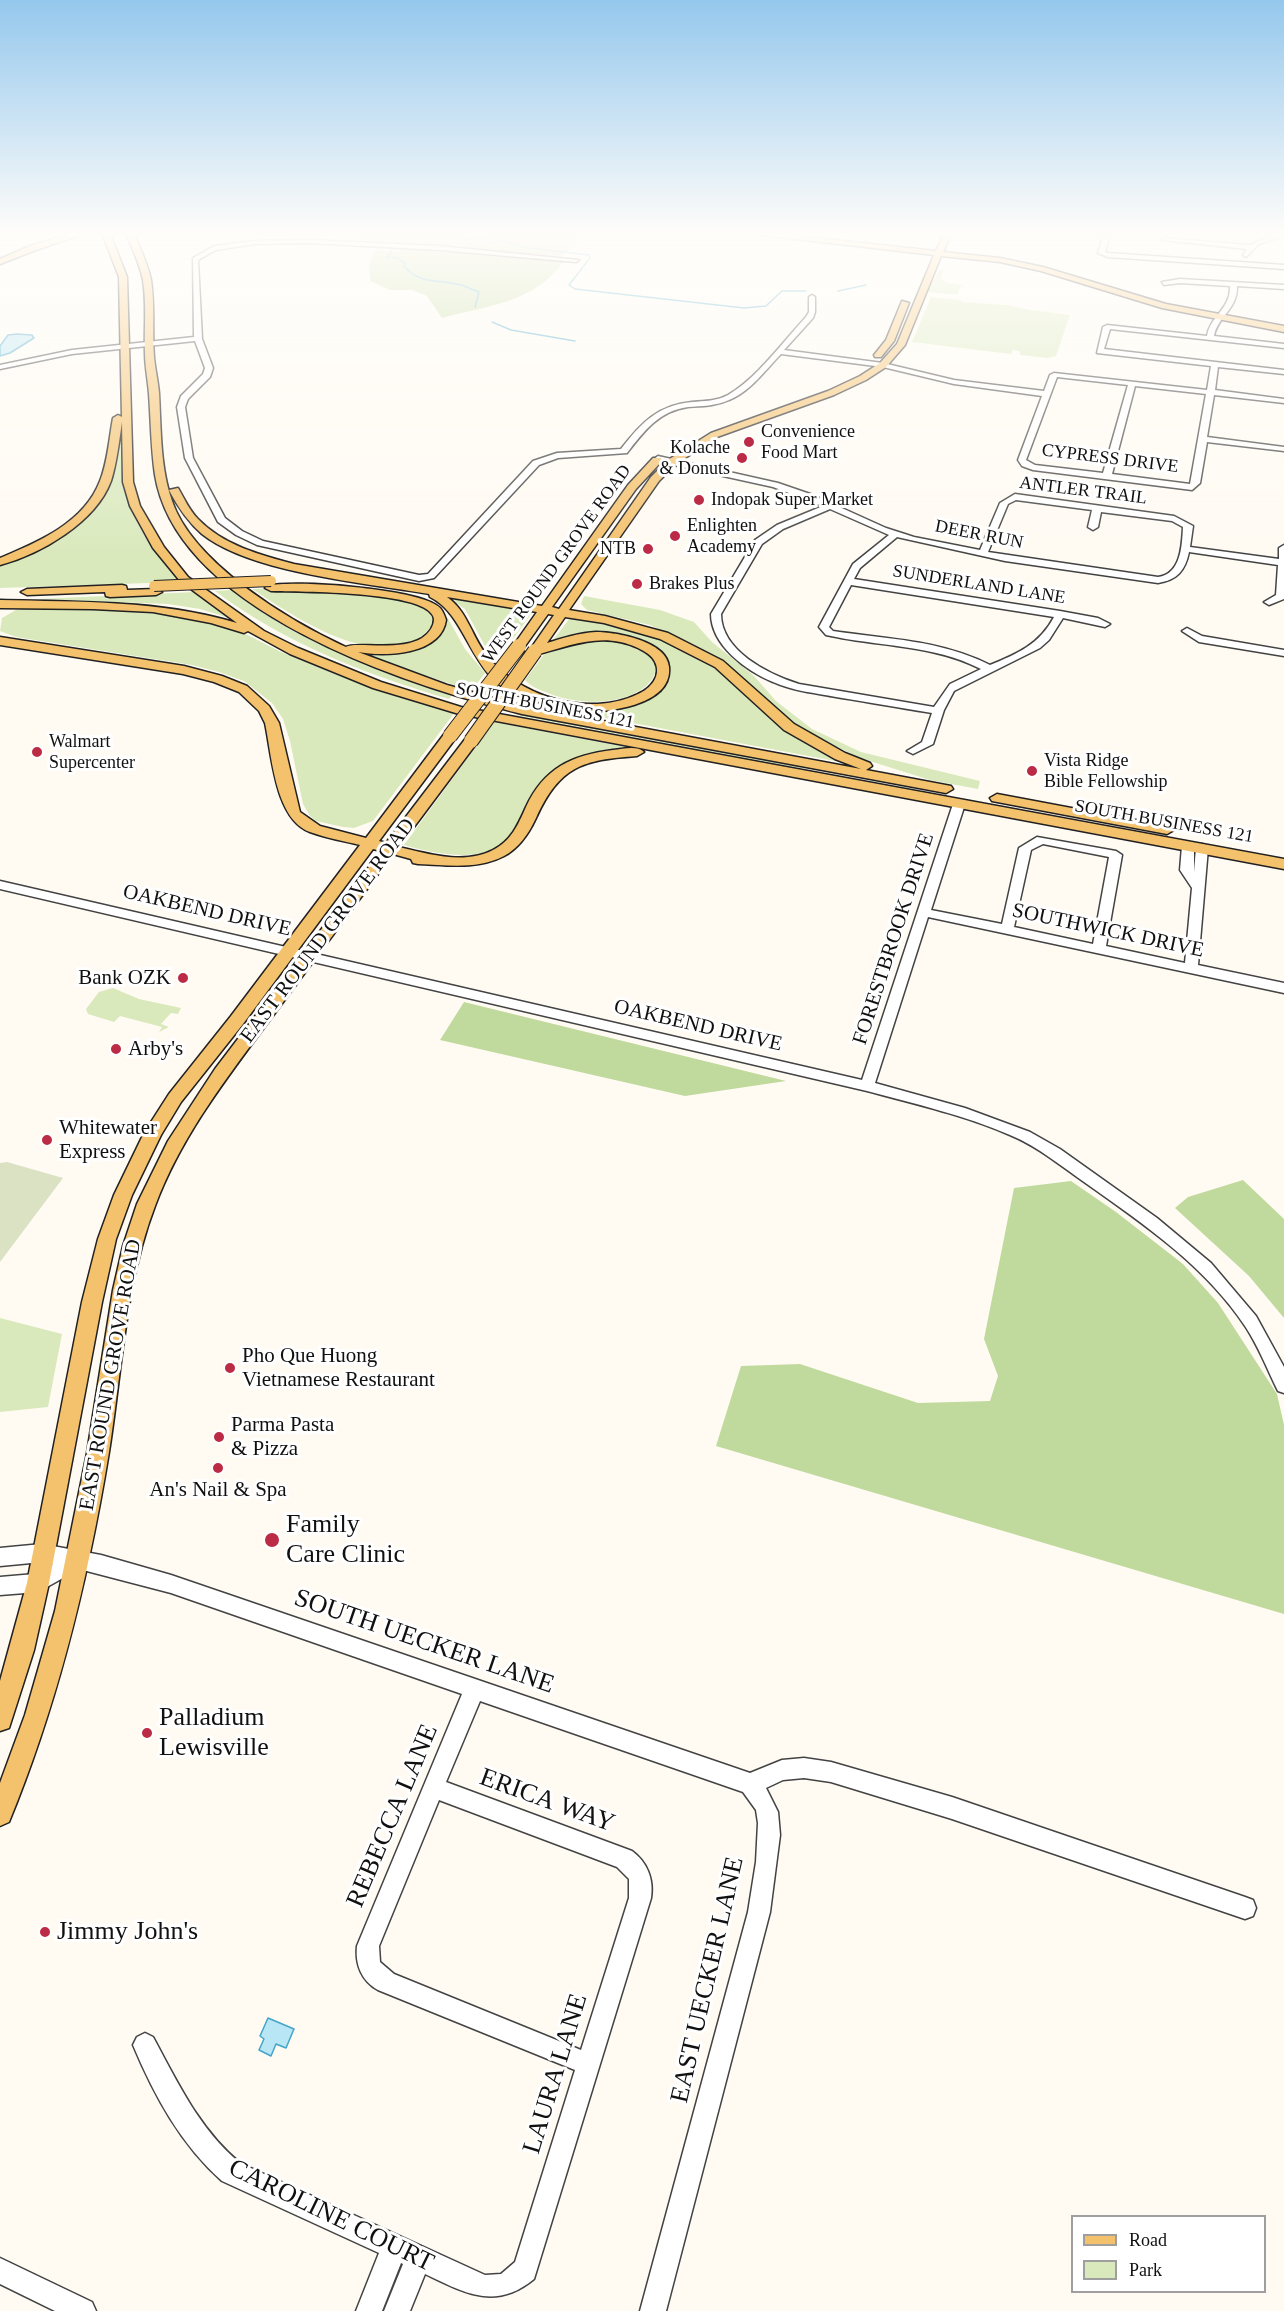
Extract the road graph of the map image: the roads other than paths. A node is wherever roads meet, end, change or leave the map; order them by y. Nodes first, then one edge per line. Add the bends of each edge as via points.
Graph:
1 (127, 341) edge
2 (150, 341) edge
3 (199, 341) joint
4 (788, 341) edge
5 (890, 341) edge
6 (903, 341) edge
7 (1103, 341) edge
8 (1236, 341) edge
9 (150, 345) junction
10 (1284, 346) edge
11 (127, 347) junction
12 (778, 351) junction
13 (1215, 364) junction
14 (868, 365) junction
15 (0, 367) edge
16 (881, 367) junction
17 (1284, 372) edge
18 (127, 379) junction
19 (1132, 383) junction
20 (1210, 392) junction
21 (1045, 396) junction
22 (1284, 401) edge
23 (1203, 439) junction
24 (1284, 449) edge
25 (658, 459) junction
26 (672, 462) junction
27 (160, 474) junction
28 (1107, 476) junction
29 (831, 506) junction
30 (1097, 508) junction
31 (613, 513) junction
32 (1093, 527) dead end
33 (896, 534) junction
34 (1284, 548) edge
35 (1185, 549) junction
36 (983, 553) junction
37 (0, 562) edge
38 (1284, 563) edge
39 (594, 567) junction
40 (352, 577) junction
41 (847, 581) junction
42 (271, 584) junction
43 (563, 584) junction
44 (581, 587) junction
45 (155, 589) junction
46 (0, 593) edge
47 (0, 602) edge
48 (1269, 602) dead end
49 (33, 603) junction
50 (516, 604) junction
51 (545, 609) junction
52 (456, 610) junction
53 (563, 612) junction
54 (1060, 614) junction
55 (0, 616) edge
56 (605, 620) junction
57 (1105, 624) dead end
58 (1187, 632) dead end
59 (260, 634) junction
60 (321, 639) junction
61 (1, 641) edge
62 (535, 651) junction
63 (1284, 653) edge
64 (989, 669) junction
65 (515, 688) junction
66 (939, 711) junction
67 (598, 724) junction
68 (450, 736) joint
69 (471, 741) joint
70 (913, 751) dead end
71 (843, 770) junction
72 (795, 774) junction
73 (935, 787) junction
74 (1018, 802) junction
75 (399, 806) junction
76 (956, 811) junction
77 (329, 833) junction
78 (1153, 840) junction
79 (370, 844) junction
80 (1201, 844) junction
81 (389, 849) junction
82 (1284, 852) edge
83 (429, 859) junction
84 (1284, 864) edge
85 (352, 868) junction
86 (370, 873) junction
87 (0, 885) edge
88 (923, 912) junction
89 (1007, 930) junction
90 (1099, 949) junction
91 (299, 954) junction
92 (1191, 969) junction
93 (1284, 988) edge
94 (867, 1086) junction
95 (1284, 1386) edge
96 (42, 1553) junction
97 (0, 1557) edge
98 (78, 1559) junction
99 (38, 1582) junction
100 (0, 1586) edge
101 (475, 1688) junction
102 (0, 1719) edge
103 (750, 1784) junction
104 (434, 1788) junction
105 (0, 1813) edge
106 (637, 1870) joint
107 (1245, 1908) dead end
108 (145, 2045) dead end
109 (588, 2064) junction
110 (394, 2247) junction
111 (418, 2258) junction
112 (0, 2271) edge
113 (506, 2286) joint
114 (83, 2311) edge
115 (369, 2311) edge
116 (397, 2311) edge
117 (653, 2311) edge

1 - 11 main road, SOUTH BUSINESS 121
2 - 9 main road, SOUTH BUSINESS 121
3 - 9 street
3 - 12 street via 208,371 181,407 189,458 221,520 260,543 419,578 437,572 536,463 557,456 624,451 654,416 676,407 731,397
4 - 12 street
5 - 14 main road, WEST ROUND GROVE ROAD
6 - 16 main road, WEST ROUND GROVE ROAD
7 - 13 street via 1100,351
8 - 10 street
9 - 11 street
9 - 27 main road, SOUTH BUSINESS 121
11 - 15 street via 72,352
11 - 18 main road, SOUTH BUSINESS 121
12 - 14 street
13 - 17 street
13 - 20 street
14 - 16 street
14 - 25 main road, WEST ROUND GROVE ROAD via 836,383 704,431
16 - 21 street via 948,385
16 - 26 main road, WEST ROUND GROVE ROAD via 831,393 714,435
18 - 37 main road via 100,492 85,512 61,531
18 - 59 main road, SOUTH BUSINESS 121 via 128,482 139,515 184,579
19 - 20 street
19 - 21 street via 1053,375
19 - 28 street
20 - 22 street
20 - 23 street
21 - 28 street, CYPRESS DRIVE via 1022,460 1025,464
23 - 24 street
23 - 28 street, CYPRESS DRIVE via 1196,483 1192,486
25 - 26 street, DEER RUN
25 - 31 main road, WEST ROUND GROVE ROAD
26 - 29 street, DEER RUN via 775,485
26 - 39 main road, WEST ROUND GROVE ROAD via 655,479
27 - 40 main road via 169,475 182,508 223,542 272,561
27 - 60 main road, SOUTH BUSINESS 121 via 167,504 188,541 241,590
29 - 33 street, DEER RUN
29 - 66 street via 780,527 759,542 716,614 716,625 726,644 759,671 797,687
30 - 32 street
30 - 35 street, ANTLER TRAIL via 1184,522 1188,526
30 - 36 street, ANTLER TRAIL via 1010,498 1004,503
31 - 39 main road via 614,526 587,564
31 - 43 main road, WEST ROUND GROVE ROAD
33 - 36 street, DEER RUN
33 - 41 street via 856,566
34 - 38 street
35 - 36 street, DEER RUN via 1177,574 1166,580
35 - 38 street
38 - 48 street via 1281,597
39 - 44 main road, WEST ROUND GROVE ROAD
40 - 50 main road
40 - 52 main road via 432,595 451,603
41 - 54 street, SUNDERLAND LANE
41 - 64 street via 824,627 830,633 950,651
42 - 45 main road
42 - 52 main road via 316,582 378,588 421,597
42 - 60 main road via 416,600 434,609 440,618 431,637 398,649 363,650
43 - 50 main road via 540,601
43 - 51 main road, WEST ROUND GROVE ROAD
44 - 53 main road, WEST ROUND GROVE ROAD
44 - 56 main road via 577,606
45 - 46 main road
45 - 47 main road
47 - 49 main road
49 - 55 main road
49 - 59 main road via 157,608 221,620
50 - 51 main road
51 - 53 main road
51 - 68 main road, WEST ROUND GROVE ROAD, bridge
52 - 65 main road via 476,649 498,676
53 - 56 main road
53 - 62 main road, WEST ROUND GROVE ROAD
54 - 57 street, SUNDERLAND LANE
54 - 64 street via 1044,641
56 - 73 main road via 664,636 715,661 789,727 840,756
58 - 63 street via 1199,639
59 - 72 main road, SOUTH BUSINESS 121 via 377,685 459,710
60 - 67 main road, SOUTH BUSINESS 121 via 381,667 444,689 522,710
61 - 77 main road via 184,670 243,689 272,723 292,813 306,825
62 - 65 main road via 571,639 607,635 651,650 663,671 657,686 648,693 606,707 567,706
62 - 69 main road, WEST ROUND GROVE ROAD, bridge
64 - 66 street via 948,690
65 - 67 main road
66 - 70 street via 927,744
67 - 71 main road, SOUTH BUSINESS 121
68 - 75 main road, EAST ROUND GROVE ROAD
69 - 81 main road, EAST ROUND GROVE ROAD
71 - 72 main road
71 - 73 main road, SOUTH BUSINESS 121
72 - 76 main road, SOUTH BUSINESS 121 via 914,796
72 - 83 main road via 642,751 608,754 576,764 551,780 520,835 499,853 459,862
73 - 74 main road, SOUTH BUSINESS 121
74 - 76 main road
74 - 80 main road, SOUTH BUSINESS 121
75 - 77 main road via 389,816 361,830
75 - 79 main road, EAST ROUND GROVE ROAD
76 - 78 main road, SOUTH BUSINESS 121
76 - 88 street, FORESTBROOK DRIVE
77 - 79 main road
77 - 85 main road via 352,848
78 - 80 main road, SOUTH BUSINESS 121
78 - 80 main road via 1164,836 1210,842
79 - 81 main road
79 - 85 main road, EAST ROUND GROVE ROAD
80 - 82 main road, SOUTH BUSINESS 121
80 - 84 main road, SOUTH BUSINESS 121
80 - 92 street
81 - 83 main road
81 - 86 main road, EAST ROUND GROVE ROAD
83 - 86 main road via 398,861
85 - 91 main road, EAST ROUND GROVE ROAD
86 - 91 main road, EAST ROUND GROVE ROAD
87 - 91 street, OAKBEND DRIVE
88 - 89 street, SOUTHWICK DRIVE
88 - 94 street, FORESTBROOK DRIVE
89 - 90 street, SOUTHWICK DRIVE
89 - 90 street via 1025,848 1041,840 1116,855
90 - 92 street, SOUTHWICK DRIVE
91 - 94 street, OAKBEND DRIVE
91 - 96 main road, EAST ROUND GROVE ROAD via 168,1107 123,1195 107,1239 92,1302
91 - 98 main road, EAST ROUND GROVE ROAD via 194,1112 139,1223 121,1294
92 - 93 street, SOUTHWICK DRIVE
94 - 95 street, OAKBEND DRIVE via 945,1106 1018,1132 1175,1238 1236,1300 1274,1357
96 - 97 street, SOUTH UECKER LANE
96 - 98 street, SOUTH UECKER LANE
96 - 99 main road, EAST ROUND GROVE ROAD
98 - 99 street
98 - 101 street, SOUTH UECKER LANE via 171,1584
98 - 105 main road, EAST ROUND GROVE ROAD via 32,1732
99 - 100 street
99 - 102 main road, EAST ROUND GROVE ROAD
101 - 103 street, SOUTH UECKER LANE
101 - 104 street, REBECCA LANE
103 - 107 street via 782,1770 831,1772 952,1808
103 - 117 street, EAST UECKER LANE via 768,1815 759,1912
104 - 106 street, ERICA WAY via 624,1859
104 - 109 street, REBECCA LANE via 368,1946 372,1972 386,1982
106 - 109 street, LAURA LANE via 642,1888 640,1898
108 - 110 street, CAROLINE COURT via 192,2133 216,2161 247,2180
109 - 113 street, LAURA LANE via 525,2270
110 - 111 street, CAROLINE COURT
110 - 115 street
111 - 113 street, CAROLINE COURT via 484,2288
111 - 116 street
112 - 114 street

